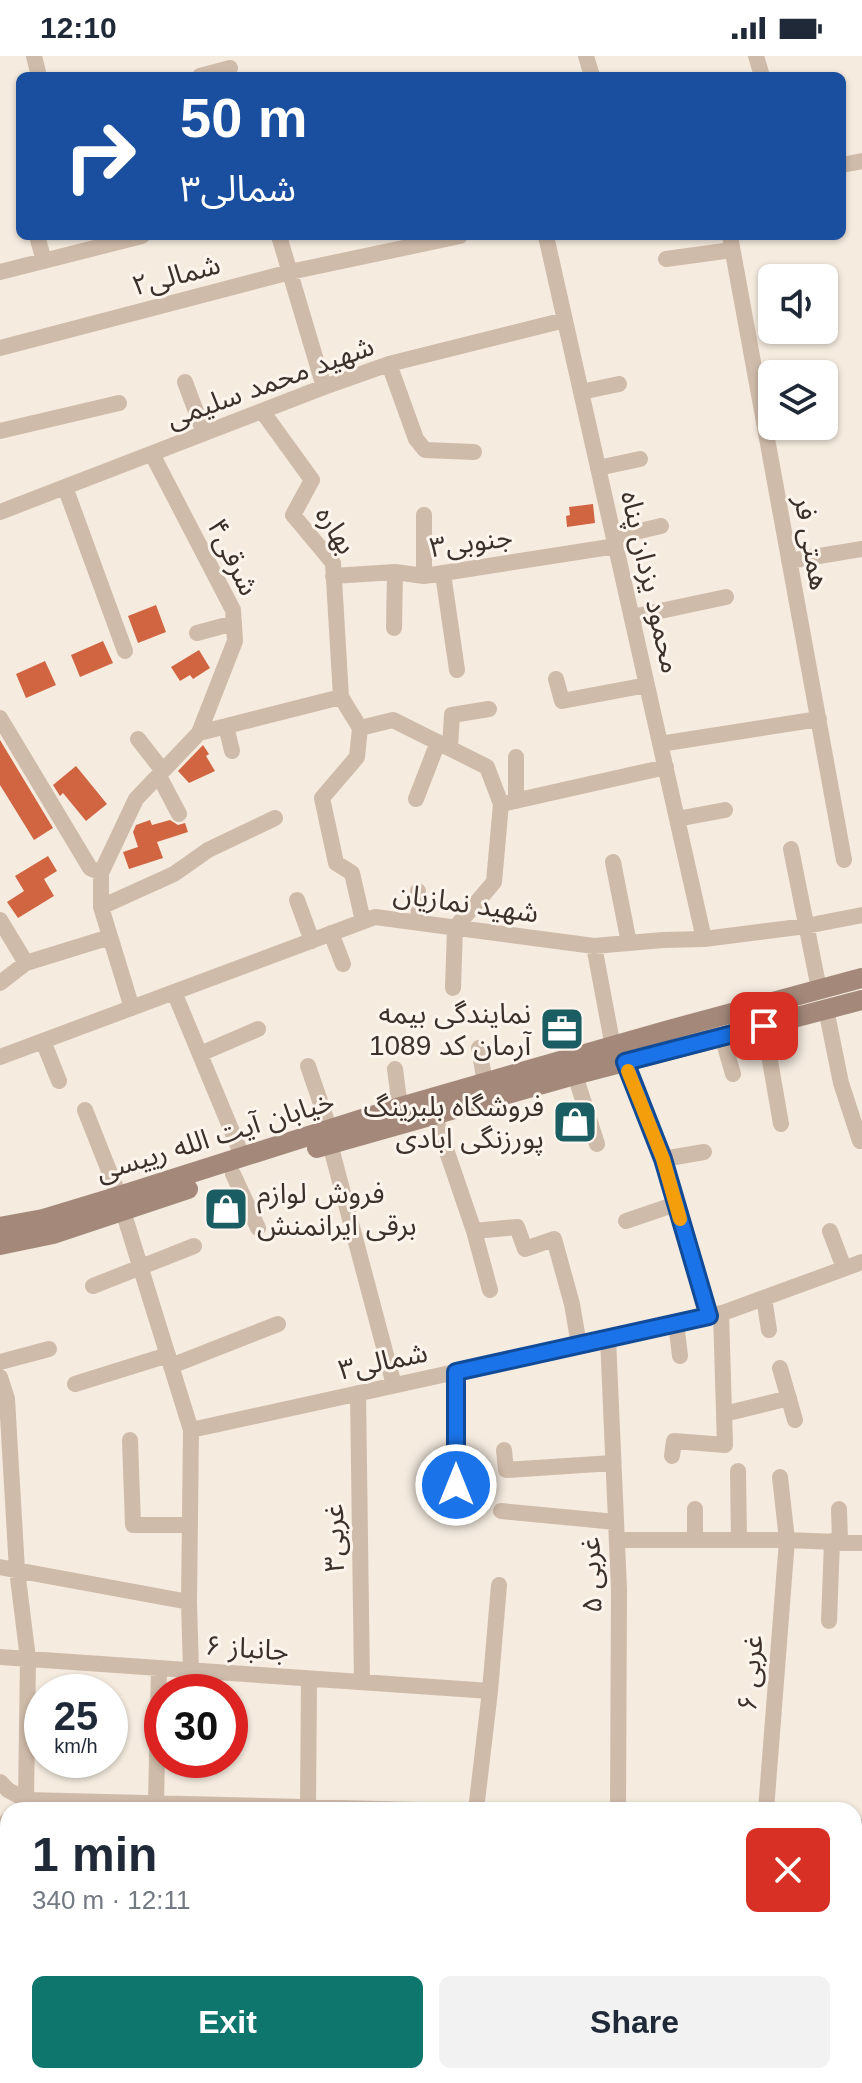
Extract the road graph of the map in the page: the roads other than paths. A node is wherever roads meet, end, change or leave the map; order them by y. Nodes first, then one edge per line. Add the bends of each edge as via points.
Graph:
1 (38, 240) edge
2 (126, 240) edge
3 (280, 240) edge
4 (441, 240) edge
5 (547, 240) edge
6 (731, 243) edge
7 (666, 259) dead end
8 (44, 261) junction
9 (0, 272) edge
10 (290, 272) junction
11 (565, 320) junction
12 (0, 348) edge
13 (389, 364) junction
14 (185, 382) dead end
15 (619, 384) dead end
16 (324, 387) junction
17 (581, 392) junction
18 (119, 403) dead end
19 (262, 411) junction
20 (0, 431) edge
21 (204, 433) junction
22 (474, 452) dead end
23 (152, 454) junction
24 (640, 459) dead end
25 (598, 468) junction
26 (65, 487) junction
27 (0, 512) edge
28 (424, 515) dead end
29 (661, 526) dead end
30 (615, 542) junction
31 (862, 549) edge
32 (789, 561) junction
33 (395, 572) junction
34 (443, 574) junction
35 (333, 576) junction
36 (424, 576) junction
37 (726, 597) dead end
38 (632, 617) junction
39 (234, 623) junction
40 (394, 628) dead end
41 (197, 633) dead end
42 (125, 651) dead end
43 (457, 670) dead end
44 (556, 679) dead end
45 (647, 685) junction
46 (341, 697) junction
47 (489, 709) dead end
48 (0, 718) edge
49 (819, 719) junction
50 (226, 726) junction
51 (360, 728) junction
52 (199, 733) junction
53 (138, 739) dead end
54 (660, 744) junction
55 (444, 745) junction
56 (232, 751) dead end
57 (516, 757) dead end
58 (666, 767) junction
59 (161, 773) junction
60 (416, 799) dead end
61 (509, 802) junction
62 (725, 810) dead end
63 (179, 814) dead end
64 (275, 818) dead end
65 (677, 819) junction
66 (791, 849) dead end
67 (844, 860) dead end
68 (613, 862) dead end
69 (101, 873) junction
70 (418, 891) dead end
71 (297, 900) dead end
72 (101, 907) junction
73 (862, 915) edge
74 (0, 920) edge
75 (363, 921) junction
76 (419, 923) junction
77 (806, 926) junction
78 (455, 928) junction
79 (331, 933) junction
80 (110, 937) junction
81 (704, 939) junction
82 (312, 941) junction
83 (629, 943) junction
84 (594, 946) junction
85 (26, 963) junction
86 (343, 964) dead end
87 (862, 978) edge
88 (0, 983) edge
89 (453, 988) dead end
90 (819, 989) junction
91 (174, 992) junction
92 (862, 1000) edge
93 (132, 1008) junction
94 (826, 1009) junction
95 (720, 1026) junction
96 (764, 1026) junction
97 (258, 1029) dead end
98 (43, 1041) junction
99 (479, 1048) dead end
100 (200, 1054) junction
101 (619, 1054) junction
102 (0, 1057) edge
103 (308, 1066) dead end
104 (395, 1069) dead end
105 (733, 1074) dead end
106 (575, 1075) junction
107 (59, 1081) dead end
108 (485, 1083) junction
109 (400, 1107) junction
110 (85, 1110) dead end
111 (434, 1114) junction
112 (781, 1124) dead end
113 (330, 1137) junction
114 (860, 1141) edge
115 (597, 1144) dead end
116 (704, 1152) dead end
117 (663, 1159) junction
118 (238, 1166) junction
119 (121, 1203) junction
120 (676, 1204) junction
121 (626, 1221) dead end
122 (0, 1227) edge
123 (258, 1228) dead end
124 (474, 1231) junction
125 (830, 1231) dead end
126 (0, 1245) edge
127 (194, 1246) dead end
128 (862, 1262) edge
129 (141, 1268) junction
130 (844, 1268) junction
131 (93, 1286) dead end
132 (490, 1290) dead end
133 (764, 1298) junction
134 (715, 1315) junction
135 (676, 1323) junction
136 (278, 1324) dead end
137 (769, 1330) dead end
138 (608, 1338) junction
139 (579, 1345) junction
140 (49, 1349) dead end
141 (680, 1356) dead end
142 (170, 1360) junction
143 (0, 1362) edge
144 (780, 1368) dead end
145 (456, 1372) junction
146 (0, 1377) edge
147 (75, 1384) dead end
148 (394, 1385) junction
149 (358, 1393) junction
150 (789, 1398) junction
151 (724, 1414) junction
152 (795, 1420) dead end
153 (4, 1426) edge
154 (191, 1430) junction
155 (130, 1440) dead end
156 (504, 1450) dead end
157 (672, 1456) dead end
158 (613, 1463) junction
159 (738, 1471) dead end
160 (780, 1477) dead end
161 (695, 1509) dead end
162 (839, 1509) dead end
163 (501, 1511) dead end
164 (456, 1513) dead end
165 (616, 1522) junction
166 (190, 1525) junction
167 (695, 1539) junction
168 (617, 1540) junction
169 (739, 1540) junction
170 (787, 1540) junction
171 (836, 1542) junction
172 (862, 1543) edge
173 (0, 1567) edge
174 (17, 1570) junction
175 (499, 1585) dead end
176 (189, 1602) junction
177 (829, 1621) dead end
178 (0, 1657) edge
179 (28, 1659) junction
180 (159, 1668) junction
181 (191, 1671) junction
182 (309, 1679) junction
183 (362, 1682) junction
184 (490, 1691) junction
185 (0, 1782) edge
186 (19, 1802) edge
187 (22, 1802) edge
188 (156, 1802) edge
189 (308, 1802) edge
190 (477, 1802) edge
191 (618, 1802) edge
192 (767, 1802) edge

1 - 8 street
2 - 8 street
3 - 10 street
4 - 10 street, شمالی۲
5 - 11 street, محمود یزدان پناه
6 - 7 street
6 - 32 street, همتی فر
8 - 9 street
10 - 12 street, شمالی۲
10 - 16 street
11 - 13 street, شهید محمد سلیمی
11 - 17 street, محمود یزدان پناه
13 - 16 street, شهید محمد سلیمی
13 - 22 street via 416,439 425,450
14 - 21 street
15 - 17 street
16 - 19 street, شهید محمد سلیمی
17 - 25 street, محمود یزدان پناه
18 - 20 street
19 - 21 street, شهید محمد سلیمی
19 - 35 street, بهاره via 312,480 293,515 333,563
21 - 23 street, شهید محمد سلیمی
23 - 26 street, شهید محمد سلیمی
23 - 39 street, شرقی۴ via 233,610
24 - 25 street
25 - 30 street, محمود یزدان پناه
26 - 27 street, شهید محمد سلیمی
26 - 42 street
28 - 36 street
29 - 30 street, جنوبی۳
30 - 34 street, جنوبی۳
30 - 38 street, محمود یزدان پناه
31 - 32 street
32 - 49 street, همتی فر
33 - 35 street, جنوبی۳
33 - 36 street, جنوبی۳
33 - 40 street
34 - 36 street, جنوبی۳
34 - 43 street
35 - 46 street, بهاره
37 - 38 street
38 - 45 street, محمود یزدان پناه
39 - 41 street
39 - 52 street, شرقی۴ via 235,641
44 - 45 street via 562,701
45 - 54 street, محمود یزدان پناه
46 - 50 street
46 - 51 street
47 - 55 street via 452,715
48 - 69 street via 90,868
49 - 54 street
49 - 67 street, همتی فر
50 - 52 street
50 - 56 street
51 - 55 street via 393,720
51 - 75 street via 357,757 322,798 336,863 352,873
52 - 59 street
53 - 59 street
54 - 58 street, محمود یزدان پناه
55 - 60 street
55 - 61 street via 487,767
57 - 61 street
58 - 61 street
58 - 65 street, محمود یزدان پناه
59 - 63 street
59 - 69 street via 136,799
61 - 78 street via 494,882
62 - 65 street
64 - 72 street
65 - 81 street, محمود یزدان پناه
66 - 77 street
68 - 83 street
69 - 72 street
70 - 76 street
71 - 82 street
72 - 80 street
73 - 77 street, شهید نمازیان
74 - 85 street
75 - 76 street, شهید نمازیان via 375,917
75 - 79 street, شهید نمازیان
76 - 78 street, شهید نمازیان
77 - 81 street, شهید نمازیان
77 - 90 street
78 - 84 street, شهید نمازیان
78 - 89 street
79 - 82 street, شهید نمازیان
79 - 86 street
80 - 85 street
80 - 93 street
81 - 83 street, شهید نمازیان
82 - 91 street, شهید نمازیان
83 - 84 street, شهید نمازیان
84 - 101 street
85 - 88 street
87 - 90 main road, خیابان آیت الله رییسی
90 - 95 main road, خیابان آیت الله رییسی
91 - 93 street, شهید نمازیان
91 - 100 street
92 - 94 main road, خیابان آیت الله رییسی
93 - 98 street, شهید نمازیان
94 - 96 main road, خیابان آیت الله رییسی
94 - 114 street
95 - 96 main road, خیابان آیت الله رییسی
95 - 101 main road, خیابان آیت الله رییسی
95 - 105 street
96 - 112 street
97 - 100 street
98 - 102 street, شهید نمازیان
98 - 107 street
99 - 108 street
100 - 118 street
101 - 106 main road, خیابان آیت الله رییسی
101 - 108 main road, خیابان آیت الله رییسی
101 - 117 street
103 - 113 street
104 - 109 street
106 - 111 main road, خیابان آیت الله رییسی
106 - 115 street
108 - 109 main road, خیابان آیت الله رییسی
109 - 113 main road, خیابان آیت الله رییسی
110 - 119 street
111 - 113 main road, خیابان آیت الله رییسی
111 - 124 street
113 - 118 main road, خیابان آیت الله رییسی
113 - 148 street
116 - 117 street
117 - 120 street
118 - 119 main road, خیابان آیت الله رییسی
118 - 123 street
119 - 122 main road, خیابان آیت الله رییسی
119 - 126 main road, خیابان آیت الله رییسی via 53,1234
119 - 129 street
120 - 121 street
120 - 134 street
124 - 132 street
124 - 139 street via 517,1227 525,1249 554,1239
125 - 130 street
127 - 129 street
128 - 130 street, شمالی۳
129 - 131 street
129 - 142 street
130 - 133 street, شمالی۳
133 - 134 street, شمالی۳
133 - 137 street
134 - 135 street, شمالی۳
134 - 151 street
135 - 138 street, شمالی۳
135 - 141 street
136 - 142 street
138 - 139 street, شمالی۳
138 - 158 street, غربی ۵
139 - 145 street, شمالی۳
140 - 143 street
142 - 147 street
142 - 154 street
144 - 150 street
145 - 148 street, شمالی۳
145 - 164 street
146 - 153 street via 7,1399
148 - 149 street, شمالی۳
149 - 154 street, شمالی۳
149 - 183 street, غربی۳
150 - 151 street
150 - 152 street
151 - 157 street via 725,1445 674,1441
153 - 174 street
154 - 166 street
155 - 166 street via 133,1525
156 - 158 street via 506,1470
158 - 165 street, غربی ۵
159 - 169 street
160 - 170 street, غربی ۶
161 - 167 street
162 - 171 street
163 - 165 street
165 - 168 street, غربی ۵
166 - 176 street
167 - 168 street
167 - 169 street
168 - 191 street, غربی ۵
169 - 170 street
170 - 171 street
170 - 192 street, غربی ۶
171 - 172 street
171 - 177 street
173 - 174 street
174 - 176 street
174 - 179 street
175 - 184 street
176 - 181 street
178 - 179 street, جانباز ۶
179 - 180 street, جانباز ۶
179 - 187 street
180 - 181 street, جانباز ۶
180 - 188 street
181 - 182 street, جانباز ۶
182 - 183 street, جانباز ۶
182 - 189 street
183 - 184 street, جانباز ۶
184 - 190 street
185 - 186 street

